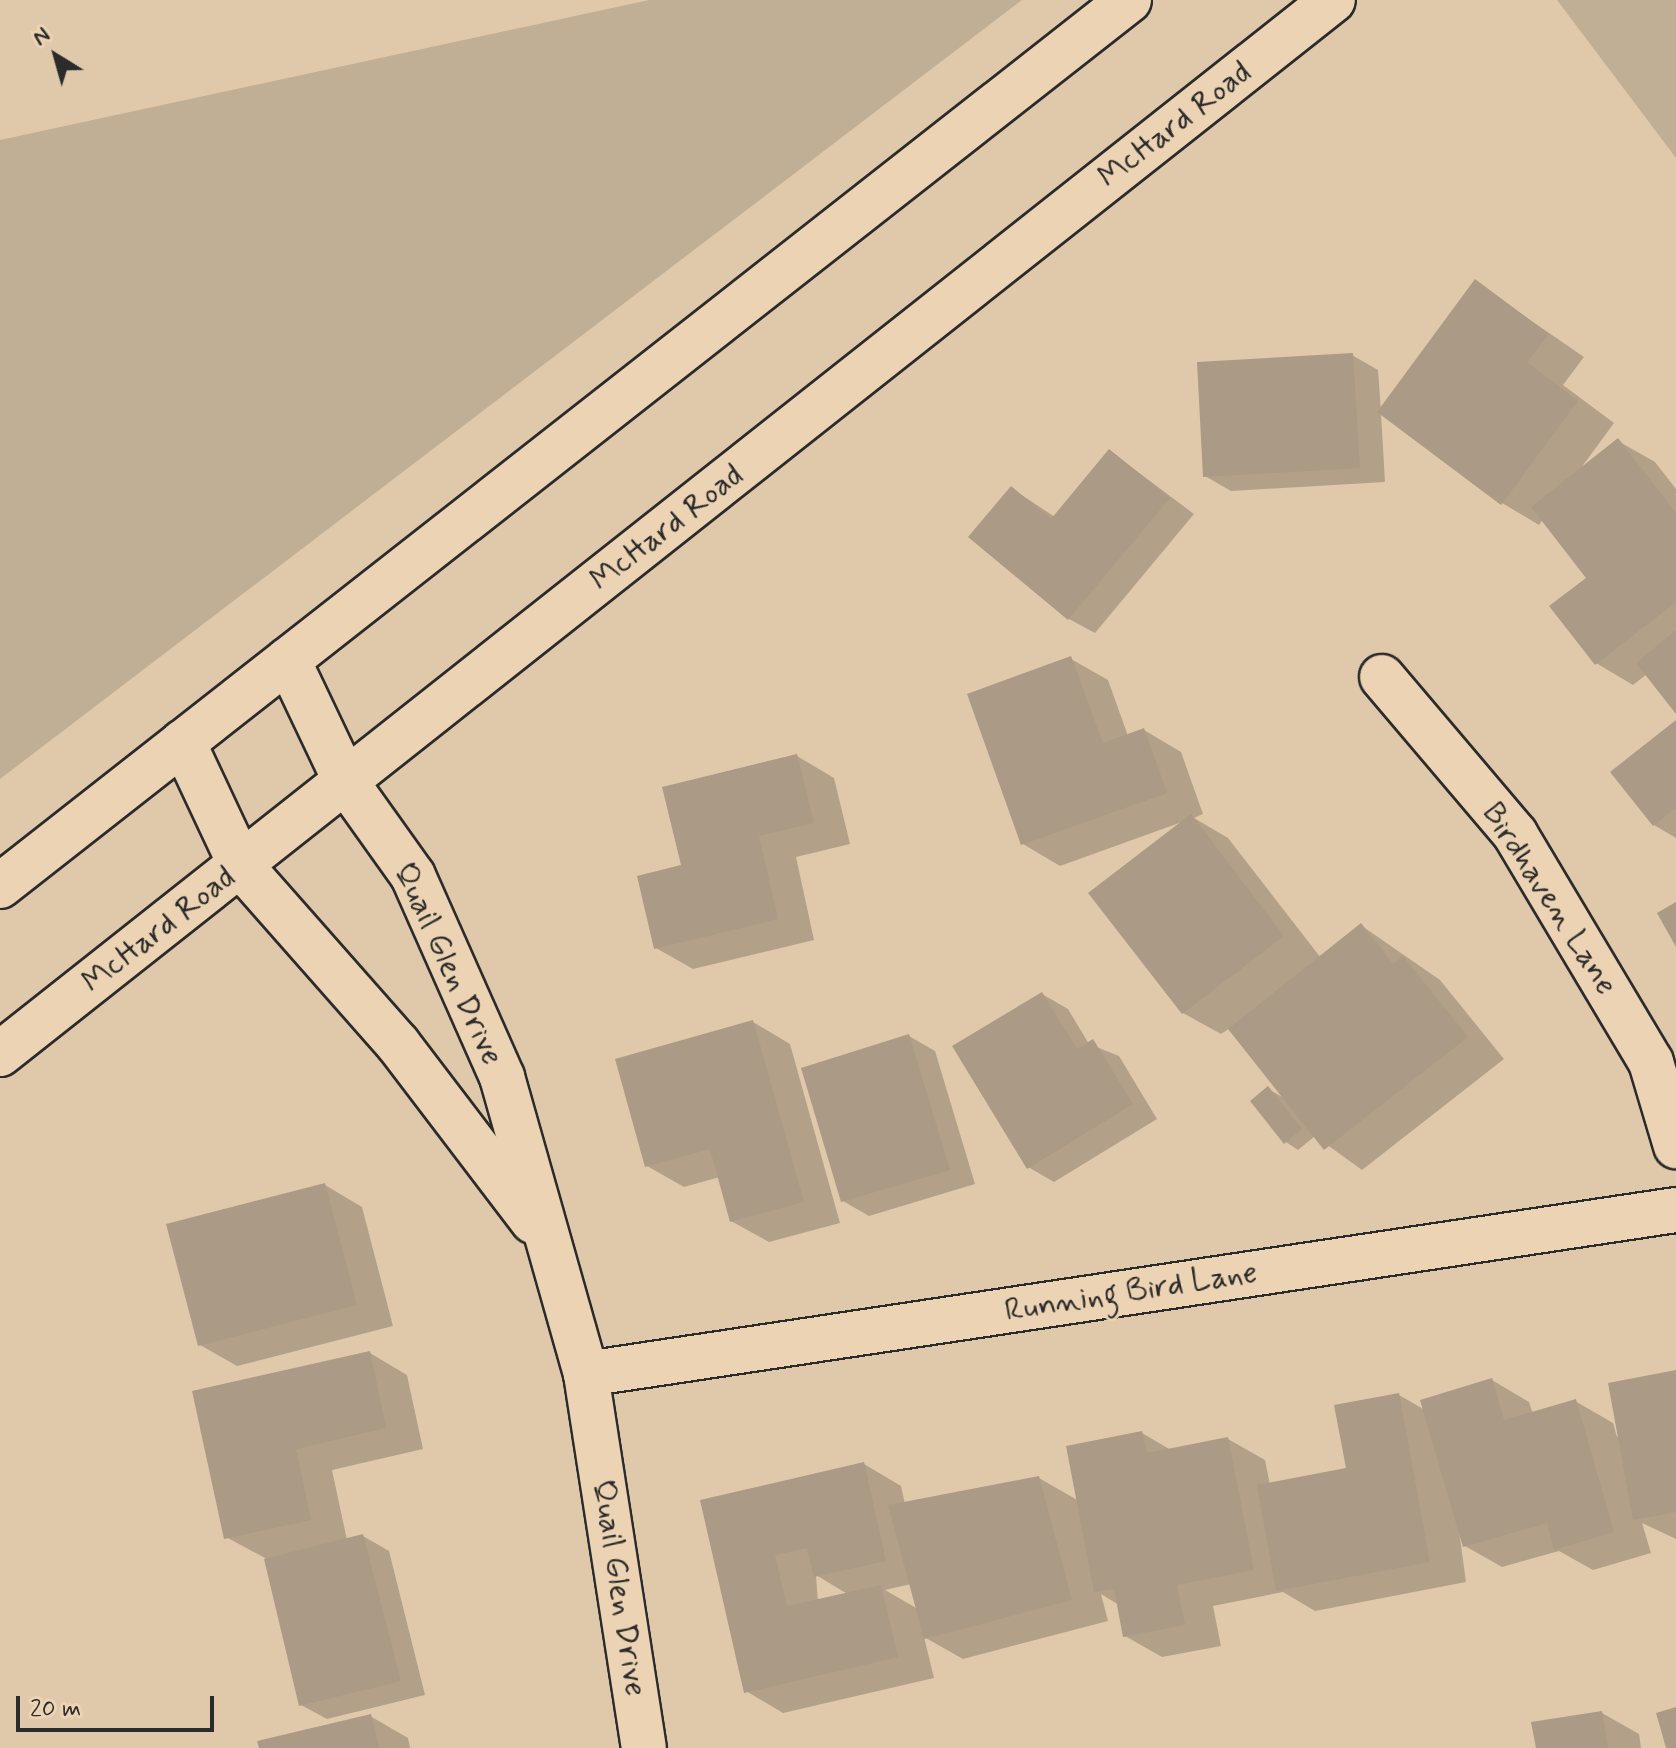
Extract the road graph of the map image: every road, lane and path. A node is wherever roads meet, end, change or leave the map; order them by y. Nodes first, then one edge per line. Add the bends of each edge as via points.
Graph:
1 (1129, 0) edge
2 (1333, 0) edge
3 (288, 660) junction
4 (1382, 677) dead end
5 (183, 742) junction
6 (346, 782) junction
7 (241, 866) junction
8 (0, 886) edge
9 (0, 1054) edge
10 (1676, 1146) edge
11 (1676, 1210) edge
12 (549, 1242) junction
13 (586, 1374) junction
14 (644, 1748) edge

1 - 3 street
2 - 6 street, McHard Road
3 - 5 street
3 - 6 street, Quail Glen Drive
4 - 10 street, Birdhaven Lane via 1515,834 1651,1062
5 - 7 street, Quail Glen Drive
5 - 8 street
6 - 7 street, McHard Road
6 - 12 street, Quail Glen Drive via 413,876 502,1077
7 - 9 street, McHard Road
7 - 12 street, Quail Glen Drive via 398,1044
11 - 13 street, Running Bird Lane
12 - 13 street, Quail Glen Drive
13 - 14 street, Quail Glen Drive

